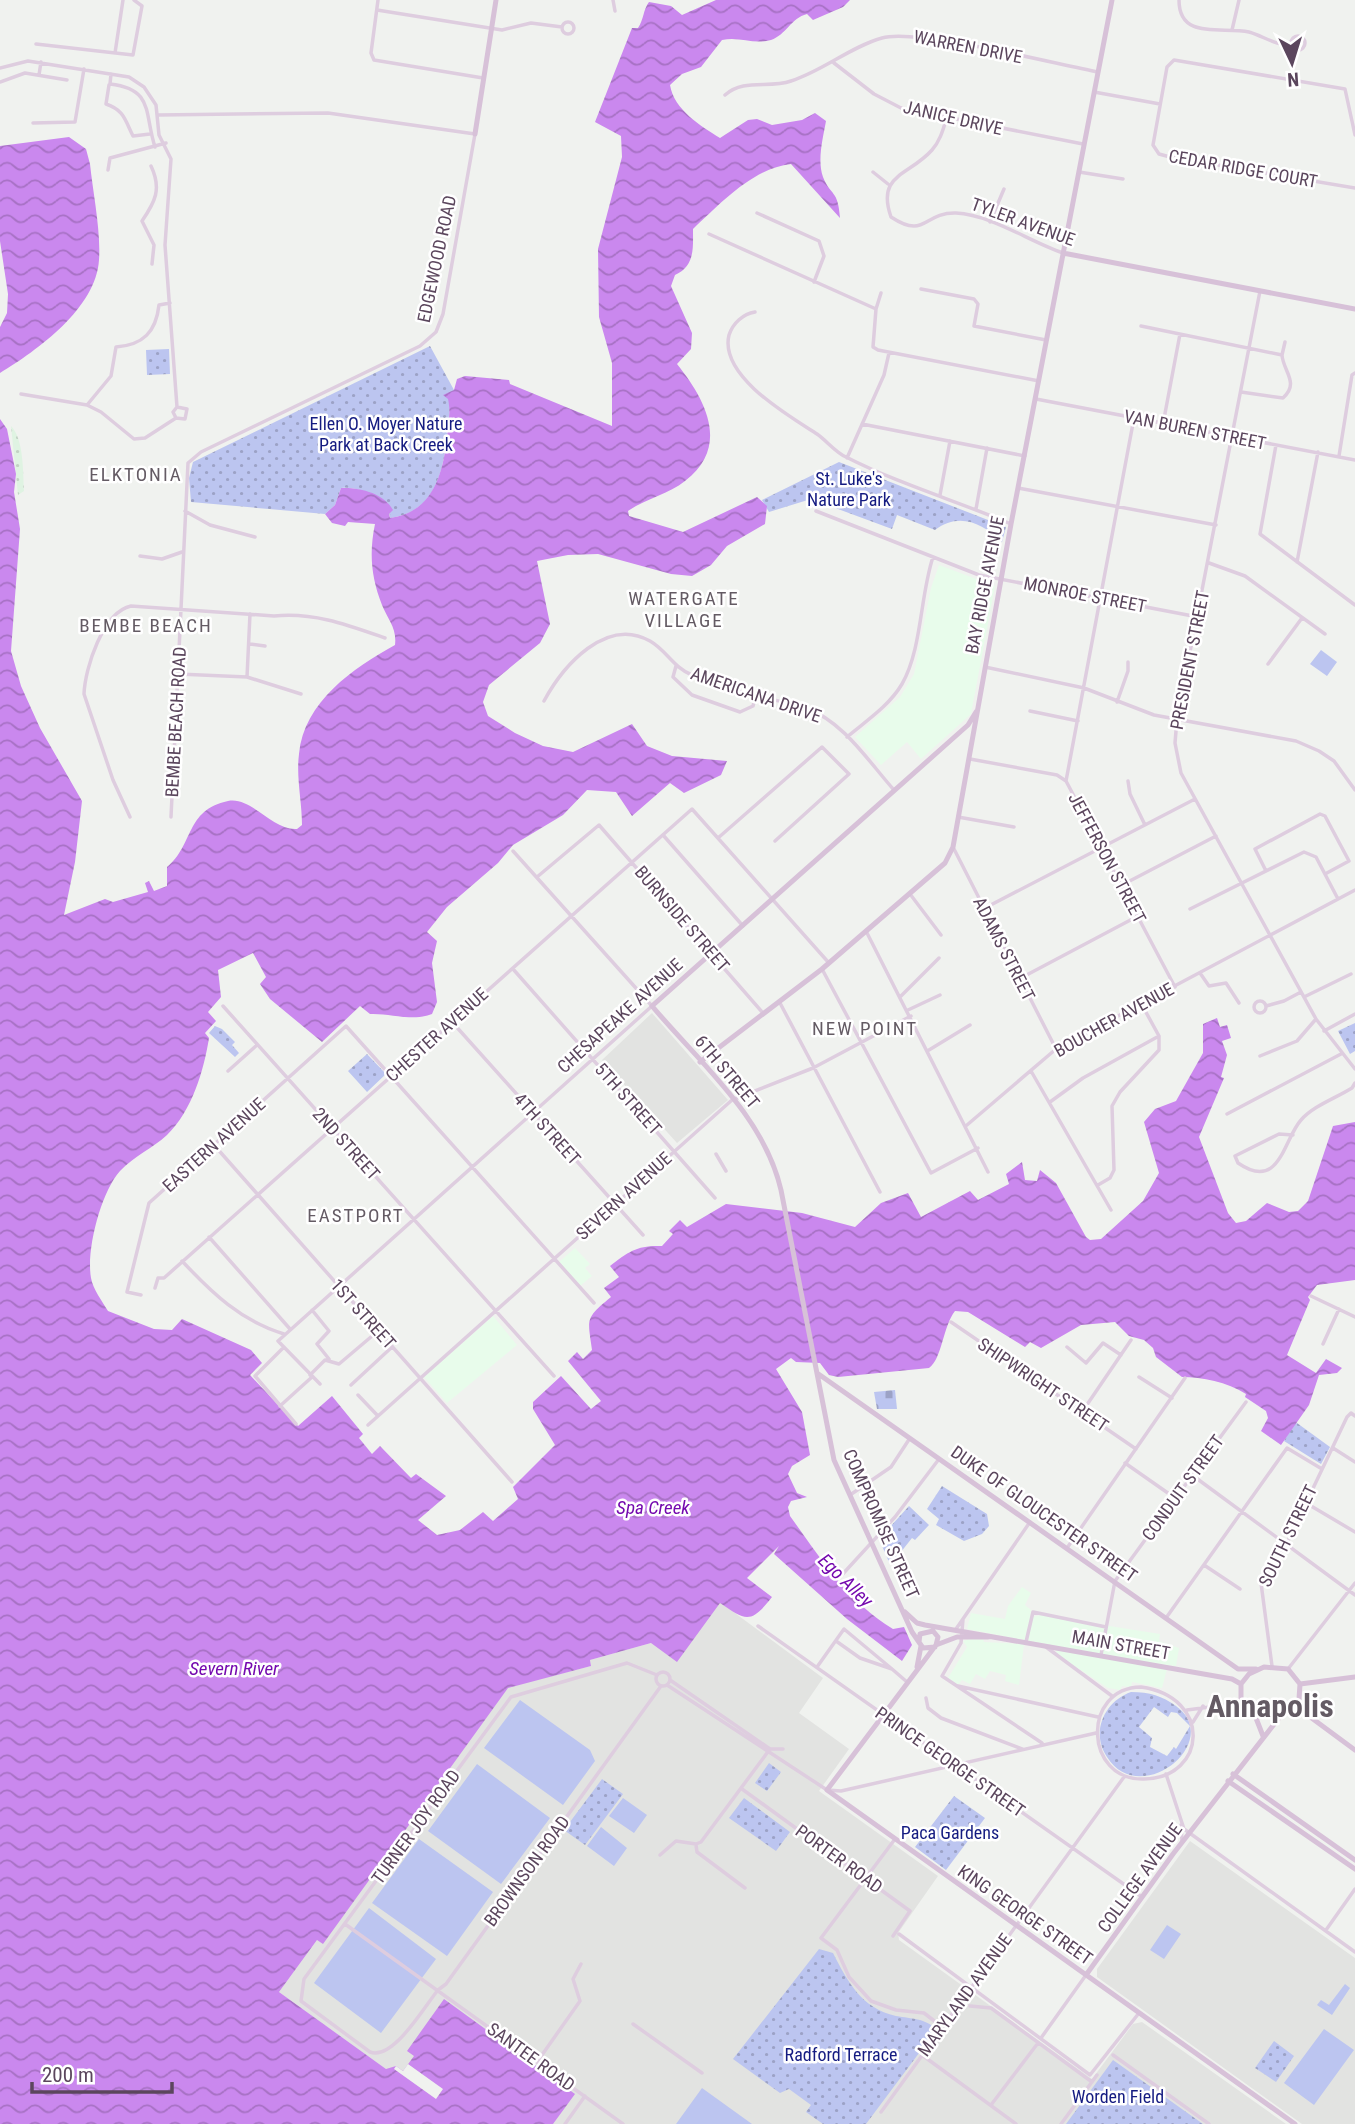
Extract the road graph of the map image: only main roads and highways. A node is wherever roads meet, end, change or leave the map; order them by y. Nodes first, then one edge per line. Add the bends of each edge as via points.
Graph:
1 (496, 0) edge
2 (1112, 0) edge
3 (475, 134) road end
4 (1063, 253) junction
5 (1355, 309) edge
6 (976, 708) junction
7 (968, 725) junction
8 (973, 747) junction
9 (652, 1006) joint
10 (700, 1062) junction
11 (815, 1365) joint
12 (817, 1373) junction
13 (905, 1612) junction
14 (928, 1629) junction
15 (962, 1633) junction
16 (920, 1644) junction
17 (935, 1646) junction
18 (1256, 1669) junction
19 (916, 1670) junction
20 (1355, 1677) edge
21 (1241, 1684) junction
22 (1300, 1684) junction
23 (1294, 1705) junction
24 (1254, 1713) junction
25 (1282, 1714) junction
26 (1263, 1736) junction
27 (1355, 1750) edge
28 (1233, 1774) junction
29 (1228, 1781) junction
30 (1355, 1860) edge
31 (1355, 1868) edge
32 (1086, 1975) junction
33 (1295, 2124) edge

1 - 3 main road, EDGEWOOD ROAD
2 - 4 main road, BAY RIDGE AVENUE
4 - 5 main road, TYLER AVENUE
4 - 6 main road, BAY RIDGE AVENUE
6 - 7 main road, CHESAPEAKE AVENUE
6 - 8 main road, BAY RIDGE AVENUE
7 - 8 main road
7 - 9 main road, CHESAPEAKE AVENUE
8 - 10 main road, BAY RIDGE AVENUE via 947,859 822,970
9 - 10 main road, 6TH STREET
10 - 11 main road, 6TH STREET via 747,1116 771,1155
11 - 12 main road, COMPROMISE STREET
12 - 13 main road, COMPROMISE STREET via 834,1460
12 - 18 main road, DUKE OF GLOUCESTER STREET via 1240,1670
13 - 14 main road, COMPROMISE STREET
13 - 16 main road, COMPROMISE STREET
14 - 15 main road, MAIN STREET via 937,1626
14 - 16 main road via 920,1634
14 - 17 main road via 938,1637
15 - 17 main road, MAIN STREET
15 - 21 main road, MAIN STREET
16 - 17 main road via 929,1650
16 - 19 main road
17 - 19 main road
18 - 21 main road
18 - 22 main road via 1288,1669
19 - 32 main road, KING GEORGE STREET via 827,1790
20 - 22 main road
21 - 24 main road via 1241,1703
22 - 23 main road
23 - 25 main road
23 - 27 main road
24 - 25 main road
24 - 26 main road
25 - 26 main road, COLLEGE AVENUE
26 - 28 main road, COLLEGE AVENUE
28 - 29 main road, COLLEGE AVENUE
28 - 30 main road
29 - 31 main road
29 - 32 main road, COLLEGE AVENUE
32 - 33 main road, KING GEORGE STREET

